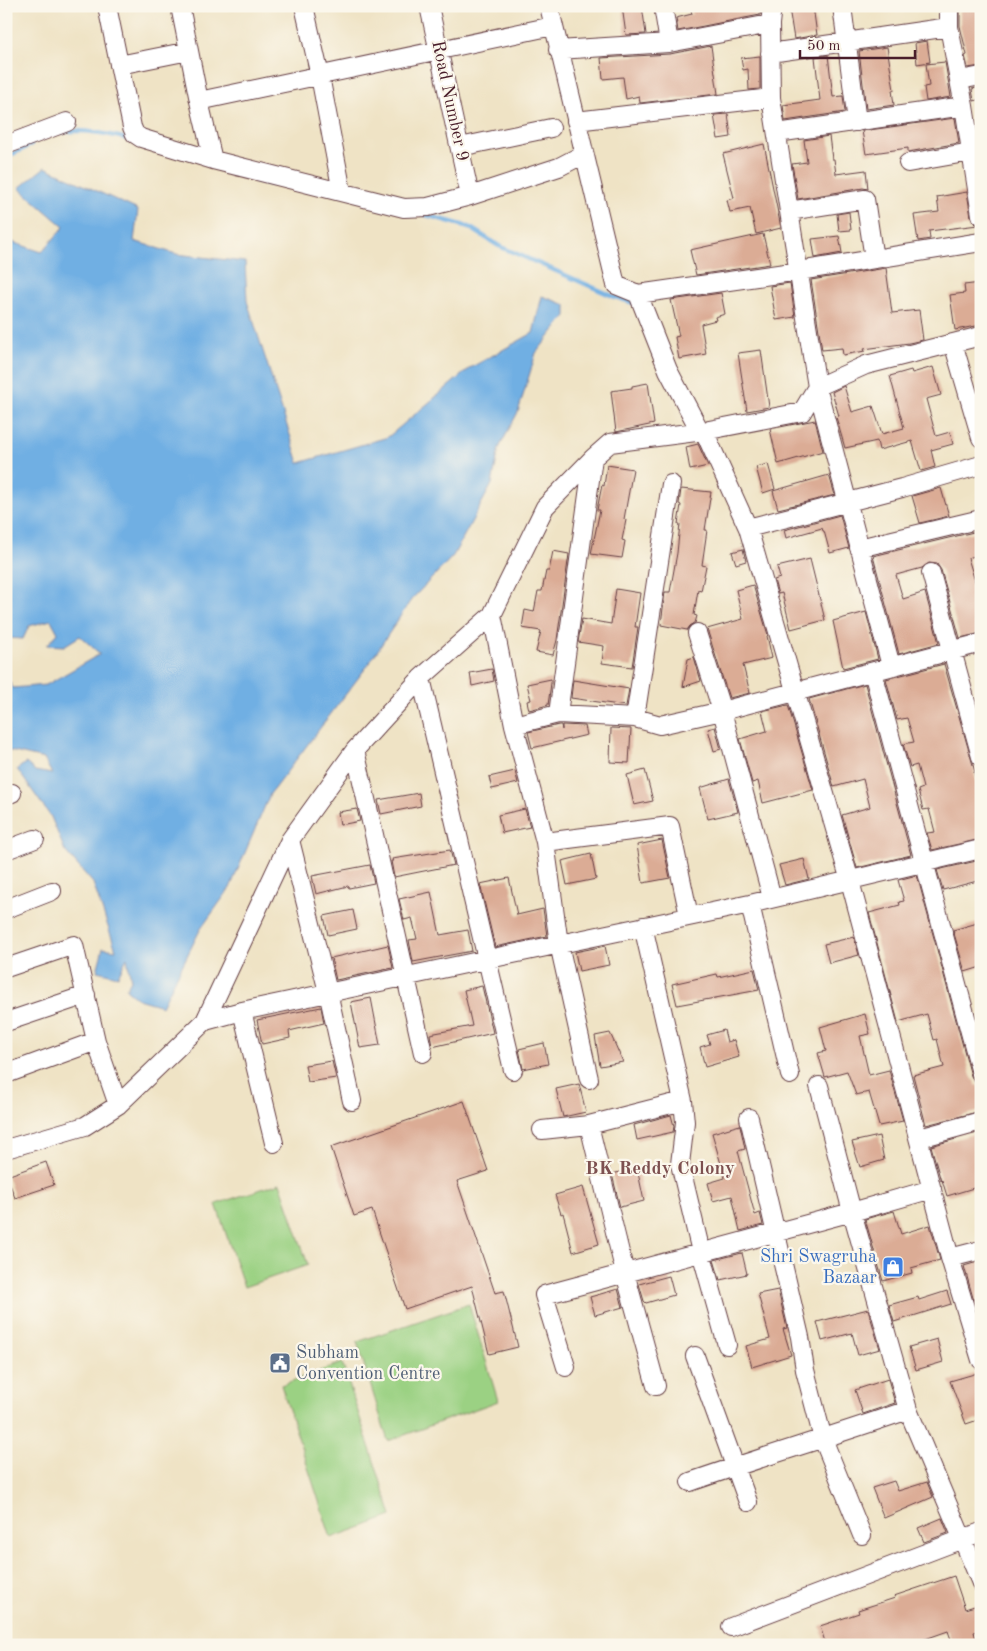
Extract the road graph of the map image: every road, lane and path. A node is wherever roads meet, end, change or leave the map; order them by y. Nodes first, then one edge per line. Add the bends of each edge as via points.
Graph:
1 (108, 6) edge
2 (180, 6) edge
3 (304, 6) edge
4 (429, 6) edge
5 (549, 6) edge
6 (663, 6) edge
7 (772, 6) edge
8 (842, 6) edge
9 (949, 6) edge
10 (770, 24) junction
11 (554, 26) junction
12 (949, 27) junction
13 (846, 42) junction
14 (669, 43) junction
15 (558, 50) junction
16 (189, 51) junction
17 (439, 51) junction
18 (770, 53) junction
19 (119, 65) junction
20 (320, 76) junction
21 (981, 76) edge
22 (960, 80) junction
23 (771, 98) junction
24 (199, 101) junction
25 (964, 106) junction
26 (576, 121) junction
27 (67, 122) dead end
28 (858, 122) junction
29 (551, 128) dead end
30 (777, 134) junction
31 (6, 145) edge
32 (460, 148) junction
33 (971, 152) junction
34 (584, 154) junction
35 (213, 160) junction
36 (908, 163) dead end
37 (342, 192) junction
38 (470, 196) junction
39 (789, 211) junction
40 (981, 215) edge
41 (981, 242) edge
42 (874, 259) junction
43 (799, 271) junction
44 (638, 294) junction
45 (981, 336) edge
46 (954, 343) junction
47 (816, 387) junction
48 (702, 431) junction
49 (981, 438) edge
50 (593, 458) junction
51 (981, 465) edge
52 (671, 484) dead end
53 (847, 503) junction
54 (981, 519) edge
55 (748, 528) junction
56 (859, 548) junction
57 (931, 573) dead end
58 (492, 615) junction
59 (697, 633) dead end
60 (981, 643) edge
61 (952, 650) junction
62 (891, 666) junction
63 (873, 672) junction
64 (421, 678) junction
65 (794, 692) junction
66 (722, 711) junction
67 (558, 714) junction
68 (635, 718) junction
69 (514, 725) junction
70 (355, 750) junction
71 (981, 757) edge
72 (35, 839) dead end
73 (290, 840) junction
74 (544, 842) junction
75 (981, 849) edge
76 (6, 850) edge
77 (925, 863) junction
78 (850, 881) junction
79 (52, 891) dead end
80 (772, 898) junction
81 (750, 904) junction
82 (6, 909) edge
83 (689, 916) junction
84 (643, 926) junction
85 (559, 944) junction
86 (486, 959) junction
87 (6, 968) edge
88 (405, 976) junction
89 (328, 992) junction
90 (86, 995) junction
91 (242, 1011) junction
92 (205, 1021) junction
93 (6, 1022) edge
94 (96, 1041) junction
95 (423, 1053) dead end
96 (514, 1070) dead end
97 (6, 1074) edge
98 (790, 1074) dead end
99 (981, 1074) edge
100 (589, 1079) dead end
101 (819, 1086) dead end
102 (352, 1101) dead end
103 (682, 1101) junction
104 (118, 1105) junction
105 (749, 1118) dead end
106 (981, 1121) edge
107 (589, 1125) junction
108 (542, 1130) dead end
109 (920, 1138) junction
110 (274, 1143) dead end
111 (6, 1148) edge
112 (932, 1189) junction
113 (852, 1212) junction
114 (776, 1232) junction
115 (981, 1250) edge
116 (701, 1252) junction
117 (950, 1258) junction
118 (625, 1273) junction
119 (727, 1345) dead end
120 (695, 1356) dead end
121 (981, 1360) edge
122 (566, 1367) dead end
123 (656, 1386) dead end
124 (908, 1410) junction
125 (823, 1439) junction
126 (734, 1466) junction
127 (690, 1482) dead end
128 (748, 1502) dead end
129 (981, 1532) edge
130 (862, 1535) dead end
131 (963, 1538) junction
132 (981, 1583) edge
133 (731, 1627) dead end

1 - 19 street
2 - 16 street
3 - 20 street
4 - 17 street, Road Number 9
5 - 11 street
6 - 14 street
7 - 10 street
8 - 13 street
9 - 12 street
10 - 14 street
10 - 18 street
11 - 15 street
11 - 17 street
12 - 13 street
12 - 22 street
13 - 18 street
13 - 28 street
14 - 15 street
15 - 26 street
16 - 19 street
16 - 24 street
17 - 20 street
17 - 32 street, Road Number 9
18 - 23 street
19 - 35 street via 135,134
20 - 24 street
20 - 37 street
21 - 22 street
22 - 25 street
23 - 26 street
23 - 30 street
24 - 35 street
25 - 28 street
25 - 33 street
26 - 34 street
27 - 31 street
28 - 30 street
29 - 32 street
30 - 39 street
32 - 38 street, Road Number 9
33 - 36 street
33 - 40 street
34 - 38 street via 559,168
34 - 44 street via 616,285
35 - 37 street
37 - 38 street via 404,208 428,207
39 - 42 street via 865,200
39 - 43 street
41 - 42 street
42 - 43 street
43 - 44 street
43 - 47 street
44 - 48 street via 668,370
45 - 46 street
46 - 47 street via 866,365
46 - 49 street
47 - 48 street via 802,412
47 - 53 street
48 - 50 street via 610,443
48 - 55 street
50 - 58 street via 545,507
50 - 67 street
51 - 53 street
52 - 68 street
53 - 55 street
53 - 56 street
54 - 56 street
55 - 65 street
56 - 62 street
57 - 61 street
58 - 64 street
58 - 69 street
59 - 66 street
60 - 61 street
61 - 62 street
61 - 71 street
62 - 63 street
63 - 65 street
63 - 77 street
64 - 70 street
64 - 86 street
65 - 66 street
65 - 78 street
66 - 68 street via 660,725
66 - 80 street
67 - 68 street
67 - 69 street
69 - 74 street
70 - 73 street
70 - 88 street
72 - 76 street
73 - 89 street
73 - 92 street
74 - 83 street via 670,826
74 - 85 street
75 - 77 street
77 - 78 street
77 - 99 street
78 - 80 street
78 - 109 street
79 - 82 street
80 - 81 street
81 - 83 street
81 - 98 street
83 - 84 street
84 - 85 street
84 - 103 street
85 - 86 street
85 - 100 street
86 - 88 street
86 - 96 street
87 - 90 street via 74,945
88 - 89 street
88 - 95 street
89 - 91 street
89 - 102 street
90 - 93 street
90 - 94 street
91 - 92 street
91 - 110 street
92 - 104 street
94 - 97 street
94 - 104 street
101 - 113 street
103 - 107 street
103 - 116 street via 685,1122 680,1164
104 - 111 street via 85,1126
105 - 114 street
106 - 109 street
107 - 108 street
107 - 118 street
109 - 112 street
112 - 113 street
112 - 117 street
113 - 114 street
113 - 124 street
114 - 116 street
114 - 125 street
115 - 117 street
116 - 118 street
116 - 119 street
117 - 121 street
118 - 122 street via 544,1295
118 - 123 street
120 - 126 street
124 - 125 street
124 - 131 street
125 - 126 street
125 - 130 street
126 - 127 street
126 - 128 street
129 - 131 street
131 - 132 street
131 - 133 street

